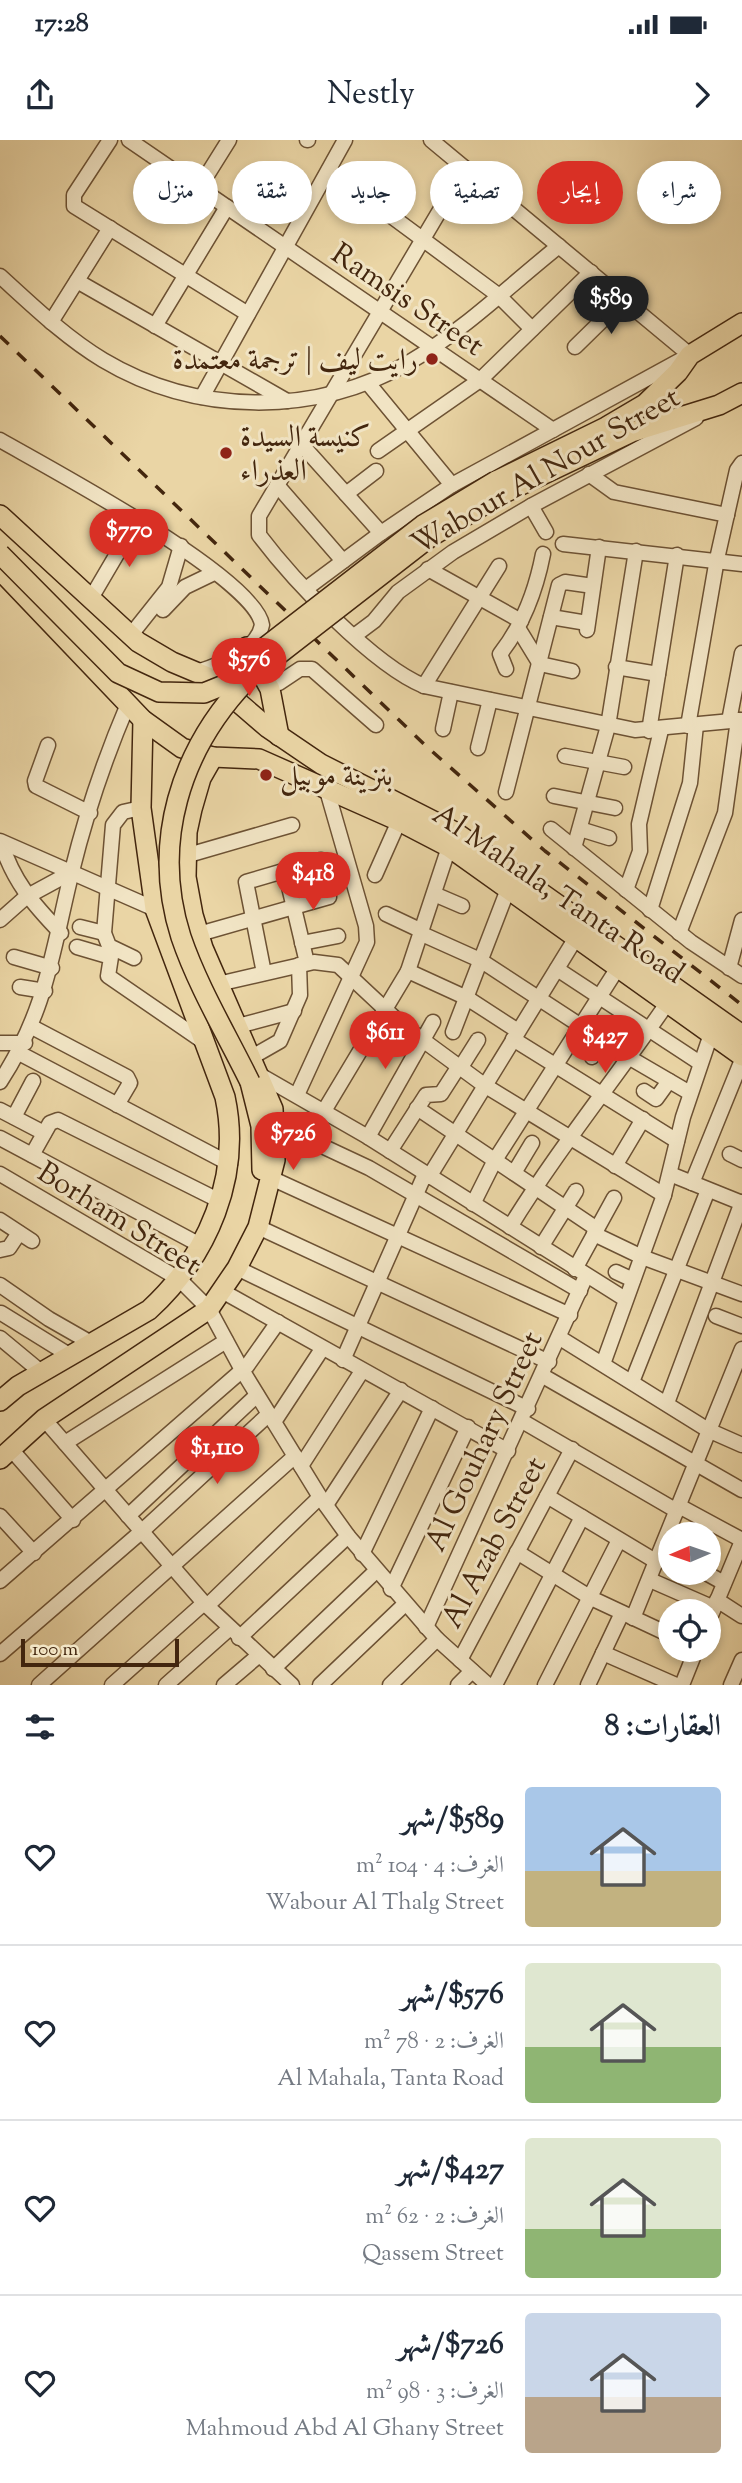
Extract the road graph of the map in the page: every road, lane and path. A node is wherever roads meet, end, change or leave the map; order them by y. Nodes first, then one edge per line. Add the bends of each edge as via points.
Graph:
1 (110, 140) edge
2 (129, 140) edge
3 (229, 140) edge
4 (345, 140) edge
5 (431, 140) edge
6 (160, 161) edge
7 (216, 161) edge
8 (333, 161) edge
9 (456, 161) edge
10 (326, 174) edge
11 (218, 201) edge
12 (227, 207) junction
13 (523, 216) edge
14 (402, 224) edge
15 (431, 224) edge
16 (110, 228) junction
17 (422, 239) junction
18 (559, 246) junction
19 (285, 247) junction
20 (591, 272) junction
21 (186, 275) junction
22 (0, 276) edge
23 (77, 281) junction
24 (498, 295) junction
25 (624, 299) junction
26 (380, 312) junction
27 (248, 314) junction
28 (51, 322) junction
29 (742, 323) edge
30 (155, 326) junction
31 (532, 329) junction
32 (433, 347) junction
33 (575, 347) dead end
34 (690, 355) junction
35 (221, 363) junction
36 (480, 380) junction
37 (368, 383) junction
38 (330, 395) junction
39 (202, 397) junction
40 (741, 398) edge
41 (288, 401) junction
42 (719, 405) junction
43 (407, 430) junction
44 (553, 430) junction
45 (0, 440) edge
46 (301, 444) junction
47 (377, 451) dead end
48 (739, 466) edge
49 (376, 471) dead end
50 (589, 474) junction
51 (277, 485) junction
52 (452, 485) junction
53 (499, 487) junction
54 (346, 494) junction
55 (531, 506) junction
56 (0, 515) edge
57 (727, 515) junction
58 (137, 520) junction
59 (546, 532) dead end
60 (381, 533) junction
61 (0, 539) edge
62 (563, 544) dead end
63 (181, 546) junction
64 (599, 547) junction
65 (636, 551) junction
66 (0, 554) edge
67 (542, 554) dead end
68 (677, 555) junction
69 (717, 559) junction
70 (343, 561) junction
71 (742, 564) edge
72 (499, 566) dead end
73 (428, 569) junction
74 (0, 570) edge
75 (214, 573) junction
76 (593, 586) junction
77 (307, 588) junction
78 (481, 598) junction
79 (90, 600) junction
80 (551, 617) junction
81 (519, 625) junction
82 (354, 636) junction
83 (134, 639) junction
84 (247, 647) junction
85 (742, 653) edge
86 (540, 664) junction
87 (616, 667) junction
88 (506, 669) dead end
89 (572, 671) dead end
90 (197, 672) junction
91 (256, 672) junction
92 (658, 674) junction
93 (279, 683) dead end
94 (424, 686) junction
95 (452, 692) junction
96 (490, 700) junction
97 (128, 704) junction
98 (530, 709) junction
99 (143, 720) junction
100 (736, 720) edge
101 (376, 725) dead end
102 (608, 726) junction
103 (692, 726) junction
104 (443, 729) dead end
105 (655, 730) junction
106 (279, 736) junction
107 (48, 745) dead end
108 (478, 748) dead end
109 (565, 756) dead end
110 (213, 757) junction
111 (598, 762) junction
112 (624, 767) dead end
113 (326, 788) junction
114 (506, 792) dead end
115 (554, 796) dead end
116 (587, 802) junction
117 (141, 808) junction
118 (615, 808) dead end
119 (90, 813) junction
120 (399, 821) junction
121 (292, 825) dead end
122 (551, 829) dead end
123 (580, 830) junction
124 (609, 838) dead end
125 (1, 841) edge
126 (449, 847) junction
127 (574, 848) junction
128 (185, 856) junction
129 (321, 860) dead end
130 (285, 870) junction
131 (72, 872) junction
132 (375, 875) dead end
133 (108, 888) junction
134 (508, 889) junction
135 (626, 890) junction
136 (434, 894) junction
137 (26, 897) junction
138 (329, 897) dead end
139 (462, 906) dead end
140 (293, 907) junction
141 (155, 909) junction
142 (650, 910) junction
143 (386, 914) dead end
144 (252, 919) junction
145 (0, 920) edge
146 (742, 920) edge
147 (80, 927) dead end
148 (422, 932) junction
149 (61, 933) junction
150 (104, 933) junction
151 (679, 933) junction
152 (198, 934) junction
153 (338, 936) dead end
154 (577, 936) junction
155 (302, 943) junction
156 (77, 947) dead end
157 (14, 957) dead end
158 (134, 958) dead end
159 (480, 960) junction
160 (303, 964) junction
161 (619, 966) junction
162 (52, 968) junction
163 (557, 969) junction
164 (408, 971) junction
165 (736, 972) edge
166 (264, 973) junction
167 (352, 976) junction
168 (218, 984) junction
169 (20, 988) dead end
170 (45, 991) junction
171 (467, 998) junction
172 (600, 998) junction
173 (538, 999) junction
174 (668, 1002) junction
175 (383, 1010) junction
176 (294, 1011) junction
177 (559, 1012) junction
178 (433, 1022) dead end
179 (551, 1025) dead end
180 (238, 1026) junction
181 (582, 1026) junction
182 (32, 1027) junction
183 (649, 1029) junction
184 (453, 1032) dead end
185 (711, 1034) junction
186 (515, 1035) junction
187 (742, 1035) edge
188 (478, 1040) dead end
189 (603, 1040) junction
190 (423, 1041) junction
191 (0, 1043) edge
192 (205, 1043) junction
193 (22, 1048) junction
194 (252, 1057) junction
195 (592, 1057) dead end
196 (630, 1058) junction
197 (742, 1058) edge
198 (700, 1063) junction
199 (555, 1065) junction
200 (460, 1067) junction
201 (255, 1079) junction
202 (33, 1081) dead end
203 (669, 1081) junction
204 (0, 1082) edge
205 (484, 1084) junction
206 (645, 1091) dead end
207 (690, 1093) junction
208 (603, 1094) junction
209 (297, 1095) junction
210 (117, 1105) junction
211 (417, 1108) junction
212 (0, 1110) edge
213 (324, 1111) junction
214 (526, 1111) junction
215 (14, 1117) junction
216 (643, 1119) junction
217 (275, 1124) junction
218 (44, 1133) junction
219 (455, 1133) junction
220 (368, 1137) junction
221 (0, 1138) edge
222 (569, 1138) junction
223 (677, 1141) junction
224 (532, 1143) dead end
225 (390, 1151) junction
226 (32, 1155) junction
227 (492, 1158) junction
228 (230, 1164) junction
229 (615, 1166) junction
230 (514, 1173) junction
231 (0, 1174) edge
232 (670, 1174) junction
233 (427, 1175) junction
234 (270, 1182) junction
235 (692, 1183) junction
236 (535, 1188) junction
237 (708, 1190) junction
238 (576, 1191) dead end
239 (415, 1195) junction
240 (664, 1195) junction
241 (614, 1198) dead end
242 (220, 1201) junction
243 (468, 1201) junction
244 (741, 1206) edge
245 (567, 1208) junction
246 (0, 1220) edge
247 (258, 1227) junction
248 (510, 1227) junction
249 (595, 1232) junction
250 (19, 1233) junction
251 (398, 1237) junction
252 (32, 1241) dead end
253 (202, 1246) junction
254 (541, 1247) junction
255 (0, 1250) edge
256 (642, 1257) junction
257 (237, 1268) junction
258 (678, 1271) junction
259 (616, 1272) dead end
260 (580, 1273) junction
261 (179, 1279) junction
262 (633, 1280) junction
263 (378, 1282) junction
264 (713, 1284) junction
265 (0, 1285) edge
266 (222, 1291) junction
267 (580, 1291) junction
268 (742, 1294) edge
269 (625, 1298) junction
270 (209, 1309) junction
271 (1, 1313) edge
272 (570, 1315) junction
273 (716, 1316) dead end
274 (278, 1322) junction
275 (742, 1326) edge
276 (359, 1328) junction
277 (0, 1338) edge
278 (560, 1338) junction
279 (226, 1341) junction
280 (91, 1343) junction
281 (322, 1349) junction
282 (742, 1349) edge
283 (69, 1355) junction
284 (343, 1360) junction
285 (549, 1362) junction
286 (603, 1364) junction
287 (242, 1370) junction
288 (362, 1371) junction
289 (41, 1372) junction
290 (543, 1376) junction
291 (632, 1382) junction
292 (401, 1390) junction
293 (257, 1395) junction
294 (0, 1401) edge
295 (667, 1403) junction
296 (432, 1408) junction
297 (525, 1415) junction
298 (271, 1418) junction
299 (44, 1419) junction
300 (468, 1427) junction
301 (708, 1430) junction
302 (65, 1443) junction
303 (742, 1445) edge
304 (572, 1449) junction
305 (508, 1451) junction
306 (2, 1456) edge
307 (298, 1461) junction
308 (696, 1464) junction
309 (742, 1490) edge
310 (106, 1491) junction
311 (547, 1496) junction
312 (323, 1501) junction
313 (678, 1509) junction
314 (0, 1516) edge
315 (128, 1516) junction
316 (582, 1517) junction
317 (73, 1520) junction
318 (674, 1522) edge
319 (141, 1532) junction
320 (348, 1536) junction
321 (619, 1540) junction
322 (742, 1541) edge
323 (517, 1552) junction
324 (34, 1553) junction
325 (658, 1553) edge
326 (362, 1554) junction
327 (658, 1565) edge
328 (172, 1566) junction
329 (376, 1571) junction
330 (553, 1575) junction
331 (650, 1580) junction
332 (0, 1581) edge
333 (721, 1581) edge
334 (724, 1583) junction
335 (391, 1589) junction
336 (591, 1598) junction
337 (691, 1599) edge
338 (717, 1599) edge
339 (206, 1604) junction
340 (405, 1604) junction
341 (721, 1611) edge
342 (628, 1615) junction
343 (742, 1616) edge
344 (426, 1627) junction
345 (658, 1629) edge
346 (235, 1633) junction
347 (437, 1639) junction
348 (603, 1653) junction
349 (0, 1654) edge
350 (258, 1656) junction
351 (460, 1660) junction
352 (742, 1660) edge
353 (691, 1662) edge
354 (273, 1669) junction
355 (472, 1671) junction
356 (289, 1684) edge
357 (39, 1685) edge
358 (112, 1685) edge
359 (166, 1685) edge
360 (223, 1685) edge
361 (320, 1685) edge
362 (390, 1685) edge
363 (458, 1685) edge
364 (488, 1685) edge
365 (495, 1685) edge
366 (545, 1685) edge
367 (588, 1685) edge
368 (677, 1685) edge
369 (682, 1685) edge
370 (731, 1685) edge

1 - 16 street via 73,198 76,207
2 - 6 street, Ramsis Street
3 - 7 street
4 - 8 street
5 - 9 street
10 - 19 street
11 - 12 street, Ramsis Street
12 - 19 street, Ramsis Street
12 - 21 street
13 - 18 street
14 - 17 street
15 - 17 street
16 - 21 street
16 - 23 street
17 - 24 street
17 - 26 street
18 - 20 street
18 - 24 street
19 - 26 street, Ramsis Street
19 - 27 street
20 - 25 street
20 - 31 street
21 - 27 street
21 - 30 street
22 - 28 street
23 - 28 street
23 - 30 street
24 - 31 street
24 - 32 street
25 - 33 street
25 - 34 street
26 - 32 street, Ramsis Street
26 - 38 street
27 - 35 street
28 - 39 street via 123,371
29 - 34 main road, Wabour Al Nour Street
30 - 35 street
31 - 36 street
32 - 36 street, Ramsis Street
32 - 37 street
34 - 44 street, Wabour Al Nour Street
34 - 53 main road via 645,404
35 - 39 street
35 - 41 street
36 - 43 street
36 - 44 street, Ramsis Street
37 - 38 street
37 - 43 street
38 - 41 street
38 - 46 street
39 - 41 street
40 - 42 main road, Wabour Al Nour Street
42 - 50 street, Wabour Al Nour Street
42 - 53 main road via 632,432
43 - 47 street
43 - 52 street
44 - 52 street, Wabour Al Nour Street
45 - 58 street
46 - 51 street
46 - 54 street
48 - 57 street
49 - 54 street
50 - 55 street, Wabour Al Nour Street
50 - 57 street via 614,492
51 - 70 street
51 - 77 street via 259,516 257,531
52 - 60 street, Wabour Al Nour Street
53 - 61 main road, bridge via 423,525 240,667 191,682 155,678 122,663
53 - 91 main road, bridge
54 - 60 street
55 - 59 street
55 - 73 street, Wabour Al Nour Street
56 - 79 main road, Al Mahala, Tanta Road
57 - 69 street
58 - 63 street
58 - 79 street
60 - 70 street, Wabour Al Nour Street
62 - 64 street
63 - 75 street
63 - 83 street via 169,587
64 - 65 street
64 - 76 street
65 - 68 street
65 - 87 street
66 - 91 main road, bridge via 106,664 131,682 159,692 189,695 219,690
67 - 81 street
68 - 69 street
68 - 92 street
69 - 71 street
69 - 103 street
70 - 77 street, Wabour Al Nour Street
72 - 78 street
73 - 78 street
73 - 82 street, Wabour Al Nour Street
74 - 97 main road, Al Mahala, Tanta Road
75 - 83 street via 177,594
75 - 84 street via 262,618 261,632
76 - 80 street via 561,584
76 - 80 street via 587,626
77 - 82 street
78 - 81 street
78 - 94 street
79 - 83 main road, Al Mahala, Tanta Road
80 - 86 street
81 - 86 street
81 - 88 street via 500,654
82 - 94 street via 395,672
83 - 90 main road, Al Mahala, Tanta Road
84 - 90 street
84 - 106 main road via 270,689
85 - 100 street
86 - 89 street
86 - 98 street
87 - 92 street
87 - 102 street
90 - 106 main road, Al Mahala, Tanta Road via 222,686
91 - 201 main road, bridge via 221,710 195,751 177,800 169,852 182,939
92 - 105 street
93 - 101 street via 300,669 312,670 360,718
94 - 95 street
95 - 96 street
95 - 104 street
96 - 98 street
96 - 108 street
97 - 99 main road, Al Mahala, Tanta Road
97 - 119 street
98 - 102 street
98 - 114 street
99 - 110 main road, Al Mahala, Tanta Road via 182,748
99 - 117 main road
100 - 103 street
100 - 151 street via 724,813
102 - 105 street
102 - 111 street
103 - 105 street
103 - 142 street via 687,792
105 - 135 street via 639,824 640,851
106 - 187 main road, Al Mahala, Tanta Road via 321,764 455,832
107 - 119 street via 37,786
109 - 111 street
110 - 113 main road, Al Mahala, Tanta Road via 259,759
110 - 128 main road via 196,792
111 - 112 street
111 - 116 street
113 - 120 main road, Al Mahala, Tanta Road
113 - 167 street via 367,934 365,951
115 - 116 street
116 - 118 street
116 - 123 street
117 - 133 street via 123,812 115,820
117 - 141 main road
119 - 131 street
120 - 126 main road, Al Mahala, Tanta Road
120 - 132 street
121 - 128 street
122 - 127 street
123 - 124 street
123 - 127 street
125 - 131 street
125 - 137 street
126 - 134 main road, Al Mahala, Tanta Road
126 - 136 street
127 - 135 street
128 - 152 main road
129 - 130 street
130 - 140 street
130 - 144 street via 246,882
131 - 133 street
131 - 137 street
131 - 149 street
133 - 141 street
133 - 150 street
134 - 154 main road, Al Mahala, Tanta Road
134 - 159 street
135 - 142 street
136 - 139 street
136 - 148 street
137 - 145 street
137 - 149 street
138 - 140 street
140 - 144 street
140 - 155 street
141 - 192 main road
142 - 151 street
143 - 148 street
144 - 152 street
144 - 166 street
146 - 165 street
147 - 150 street
148 - 159 street
148 - 164 street
149 - 162 street
150 - 158 street via 109,946
151 - 165 street
152 - 168 main road
153 - 155 street
154 - 161 main road, Al Mahala, Tanta Road
154 - 163 street
155 - 160 street
156 - 192 street via 111,957 108,976
157 - 162 street
159 - 171 street
159 - 173 street
160 - 166 street
160 - 167 street via 332,963
160 - 176 street via 307,994
161 - 172 street
161 - 174 main road, Al Mahala, Tanta Road
162 - 170 street
163 - 172 street
163 - 173 street
164 - 171 street
164 - 175 street
166 - 168 street
167 - 175 street
167 - 209 street
168 - 180 main road
169 - 170 street
170 - 182 street
171 - 184 street
171 - 186 street
172 - 181 street
172 - 183 street
173 - 177 street
173 - 186 street
174 - 183 street
174 - 185 main road, Al Mahala, Tanta Road
175 - 190 street
175 - 213 street
176 - 180 street
176 - 194 street via 280,1041
177 - 179 street
177 - 181 street
178 - 190 street
180 - 194 main road
181 - 189 street
181 - 199 street
182 - 193 street
182 - 210 street via 127,1077 130,1083
183 - 196 street
183 - 198 street
185 - 197 main road, Al Mahala, Tanta Road
185 - 198 street
186 - 199 street
186 - 205 street
188 - 200 street
189 - 195 street
189 - 196 street
190 - 200 street
190 - 220 street
191 - 193 street
192 - 228 main road via 230,1122
193 - 204 street
193 - 210 street
194 - 201 main road
196 - 203 street
196 - 208 street
197 - 235 street
198 - 207 street
199 - 208 street
199 - 214 street
200 - 205 street
200 - 211 street via 441,1094 428,1093
201 - 209 street
201 - 217 main road
201 - 234 main road via 262,1172
202 - 215 street
203 - 206 street via 657,1099
203 - 207 street
205 - 214 street
205 - 219 street
207 - 223 street
208 - 216 street
208 - 222 street
209 - 213 street
210 - 228 street
211 - 219 street
211 - 225 street
212 - 215 street
213 - 220 street
214 - 222 street
214 - 227 street
215 - 218 street
216 - 223 street
216 - 229 street
217 - 234 main road
217 - 239 street
218 - 226 street
218 - 242 street via 52,1120 58,1120
219 - 227 street
219 - 233 street
220 - 225 street
221 - 226 street
222 - 229 street
222 - 236 street
223 - 232 street
224 - 230 street
225 - 233 street
226 - 253 street
227 - 230 street
227 - 243 street
228 - 242 main road
229 - 240 street
230 - 236 street
231 - 261 street, Borham Street
232 - 235 street
232 - 240 street
233 - 239 street
233 - 243 street
234 - 247 main road
234 - 251 street
235 - 237 street
236 - 245 street
236 - 248 street
237 - 244 street
237 - 258 street
238 - 245 street
239 - 251 street
239 - 267 street
240 - 256 street
241 - 249 street, Al Gouhary Street
242 - 253 main road
243 - 248 street
244 - 264 street
245 - 249 street
245 - 254 street
246 - 250 street
247 - 257 main road
247 - 263 street
248 - 254 street
249 - 256 street
249 - 260 street, Al Gouhary Street
250 - 252 street
250 - 255 street via 9,1248
251 - 263 street
251 - 272 street
253 - 261 main road
254 - 260 street
256 - 258 street
256 - 262 street
257 - 266 main road
257 - 276 street
258 - 264 street
258 - 291 street
259 - 262 street
260 - 267 street, Al Gouhary Street
260 - 269 street
261 - 270 street, Borham Street
261 - 280 main road via 149,1310
262 - 269 street
263 - 276 street
263 - 285 street
264 - 268 street
264 - 295 street
265 - 280 street
266 - 270 main road
266 - 274 street
267 - 272 street, Al Gouhary Street
269 - 286 street
270 - 279 street, Borham Street
270 - 299 main road
271 - 283 street
272 - 278 street, Al Gouhary Street
273 - 275 street
274 - 281 street
274 - 287 street
276 - 284 street
276 - 297 street
277 - 289 street
278 - 285 street, Al Gouhary Street
278 - 286 street
279 - 287 street, Borham Street
279 - 302 street
280 - 283 main road
281 - 284 street
281 - 298 street
282 - 301 street
283 - 289 main road
284 - 288 street
285 - 290 street, Al Gouhary Street
286 - 291 street
287 - 293 street, Borham Street
287 - 310 street
288 - 292 street
288 - 307 street
289 - 294 main road
290 - 297 street, Al Gouhary Street
290 - 308 street
291 - 295 street
292 - 296 street
292 - 312 street
293 - 298 street, Borham Street
293 - 315 street
295 - 301 street
296 - 300 street
296 - 326 street
297 - 304 street
297 - 305 street, Al Gouhary Street
298 - 307 street, Borham Street
298 - 319 street
299 - 302 street
299 - 306 main road
300 - 305 street
300 - 335 street
301 - 303 street
301 - 308 street
302 - 310 street
304 - 311 street, Al Azab Street
304 - 313 street
305 - 344 street, Al Gouhary Street
306 - 317 street
307 - 312 street, Borham Street
307 - 328 street
308 - 309 street
308 - 313 street
310 - 315 street
310 - 317 street
311 - 316 street
311 - 323 street, Al Azab Street
312 - 320 street, Borham Street
312 - 339 street
313 - 318 street
313 - 322 street
314 - 324 street
315 - 319 street
316 - 321 street
316 - 330 street
317 - 324 street
319 - 328 street
319 - 349 street
320 - 326 street, Borham Street
320 - 346 street
321 - 325 street
321 - 336 street
322 - 334 street
323 - 330 street
323 - 351 street, Al Azab Street
324 - 332 street
326 - 329 street, Borham Street
327 - 331 street
328 - 339 street
328 - 357 street
329 - 335 street, Borham Street
329 - 354 street
330 - 336 street
330 - 365 street
331 - 337 street
331 - 342 street
333 - 334 street
334 - 338 street
335 - 340 street, Borham Street
336 - 342 street
336 - 366 street
339 - 346 street
339 - 358 street
340 - 344 street, Borham Street
340 - 361 street
341 - 343 street
342 - 345 street
342 - 348 street
344 - 347 street, Borham Street
346 - 350 street
346 - 359 street
347 - 351 street, Borham Street
347 - 362 street
348 - 367 street
348 - 368 street
350 - 354 street
350 - 360 street
351 - 355 street, Borham Street
352 - 370 street
353 - 369 street
354 - 356 street
355 - 363 street
355 - 364 street, Borham Street

